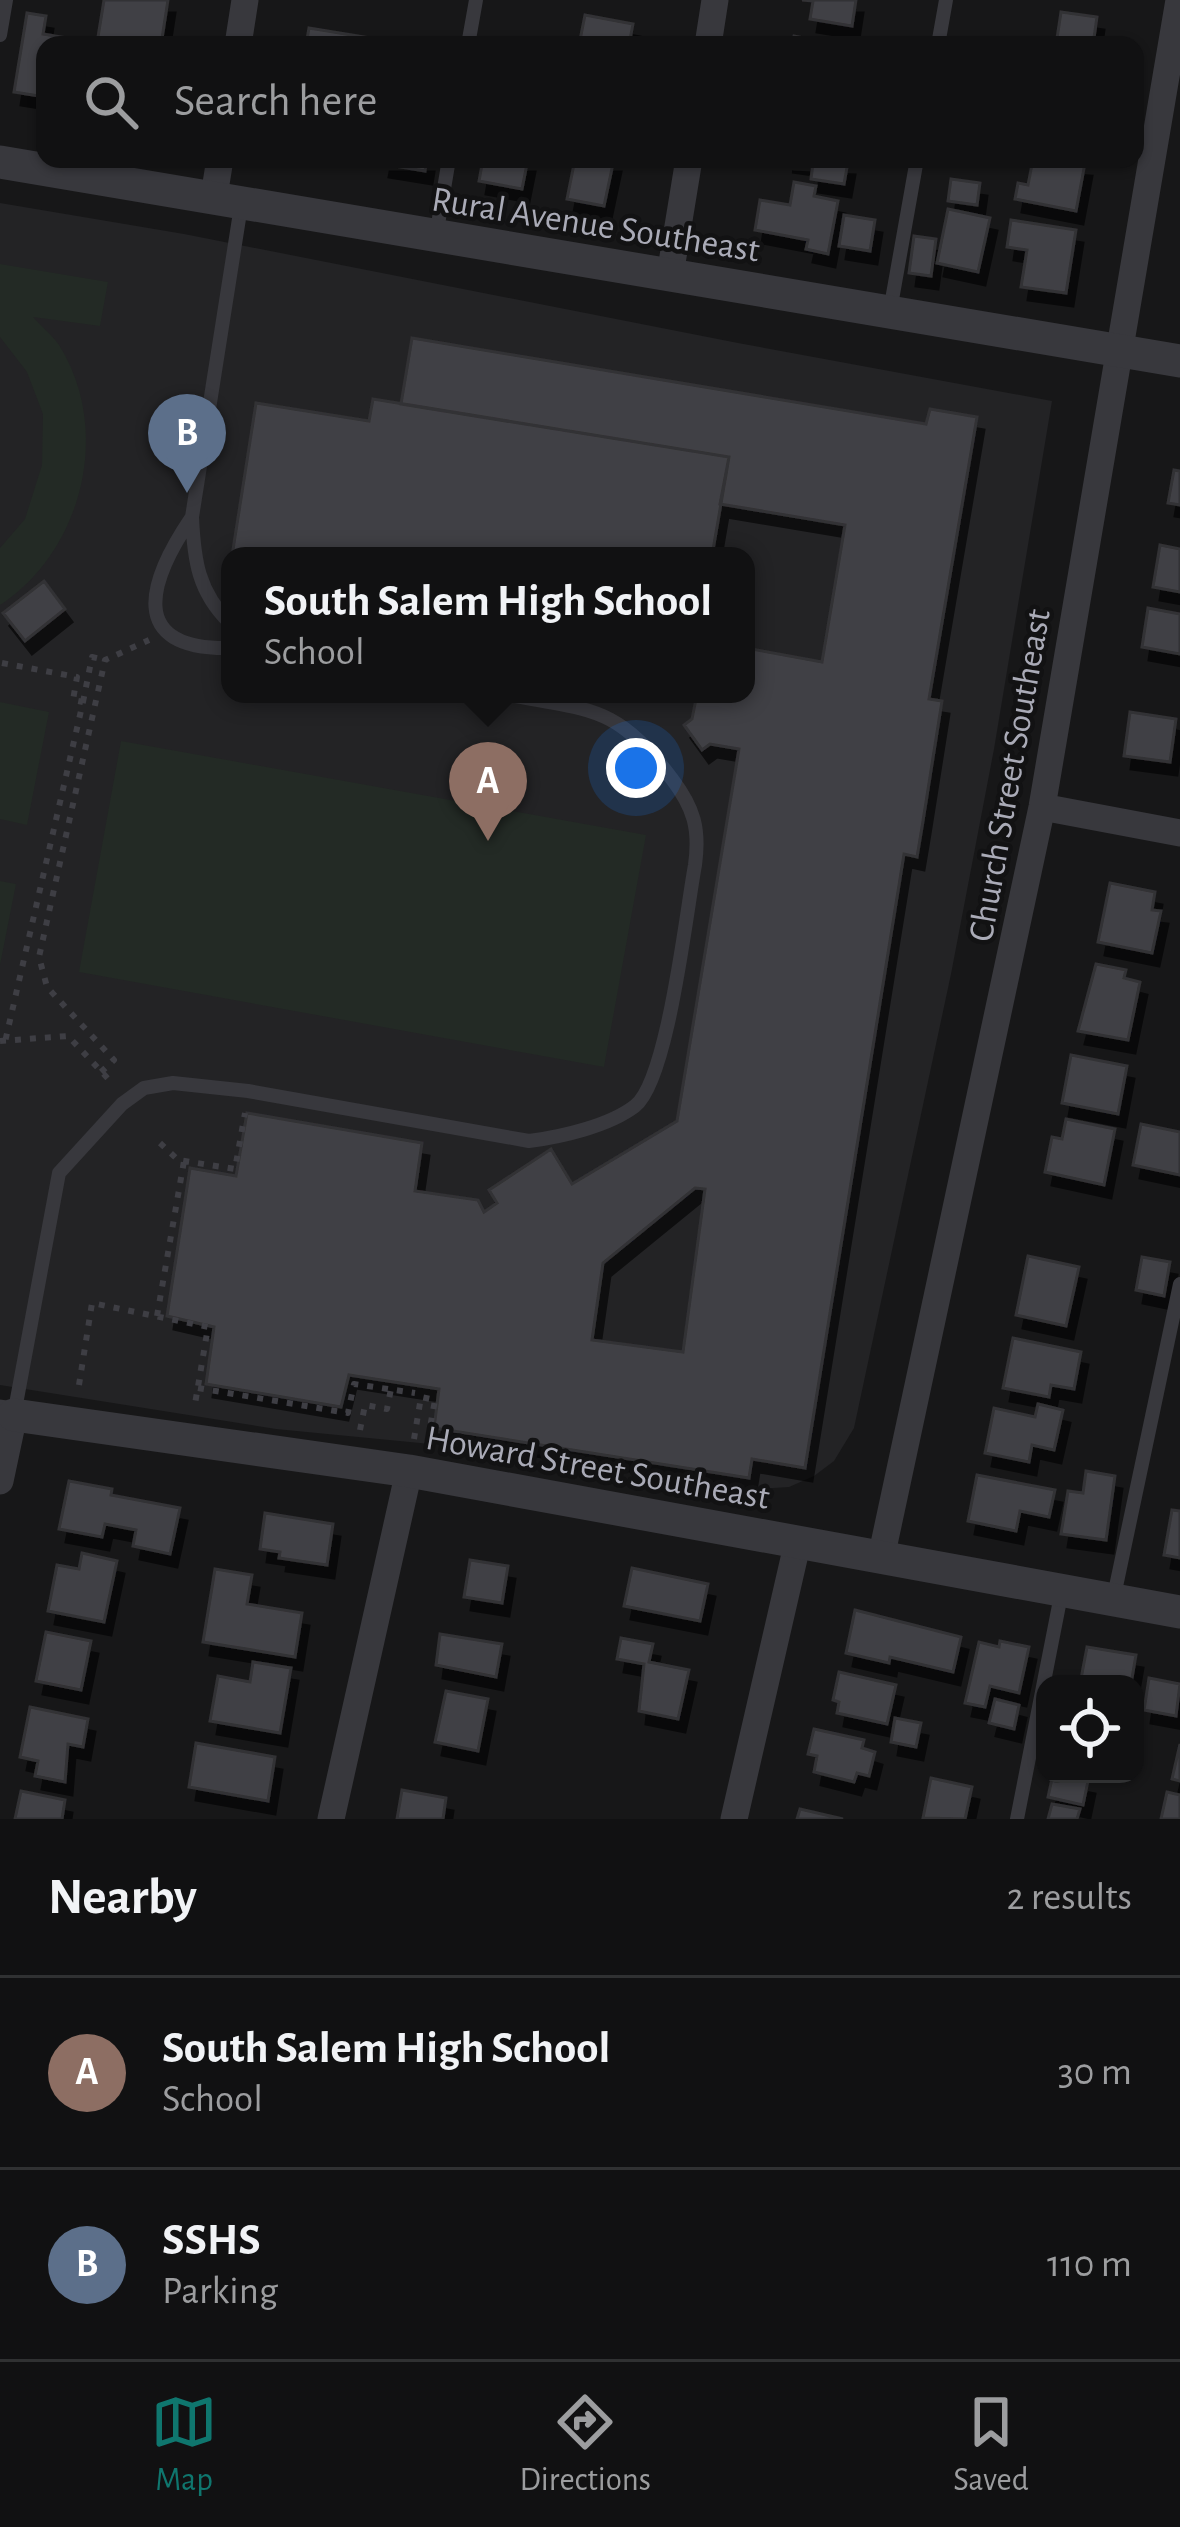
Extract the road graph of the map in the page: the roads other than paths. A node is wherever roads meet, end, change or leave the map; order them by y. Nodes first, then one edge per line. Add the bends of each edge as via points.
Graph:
1 (6, 0) edge
2 (245, 0) edge
3 (476, 0) edge
4 (715, 0) edge
5 (946, 0) edge
6 (1179, 0) edge
7 (0, 35) edge
8 (239, 36) edge
9 (470, 36) edge
10 (709, 36) edge
11 (940, 36) edge
12 (0, 163) edge
13 (222, 168) edge
14 (447, 168) edge
15 (688, 168) edge
16 (915, 168) edge
17 (228, 198) junction
18 (436, 236) junction
19 (670, 274) junction
20 (890, 311) junction
21 (1118, 350) junction
22 (1180, 361) edge
23 (192, 517) junction
24 (221, 615) edge
25 (221, 647) edge
26 (552, 703) edge
27 (1042, 807) junction
28 (1180, 833) edge
29 (1180, 1284) edge
30 (7, 1414) edge
31 (411, 1455) junction
32 (0, 1481) edge
33 (797, 1541) junction
34 (881, 1558) junction
35 (1062, 1590) junction
36 (1113, 1600) junction
37 (1180, 1612) edge
38 (331, 1819) edge
39 (734, 1819) edge
40 (1017, 1819) edge

1 - 7 lane
2 - 8 street
3 - 9 lane
4 - 10 street
5 - 11 lane
6 - 21 street, Church Street Southeast
12 - 17 street, Rural Avenue Southeast
13 - 17 street
14 - 18 lane
15 - 19 street
16 - 20 lane
17 - 18 street, Rural Avenue Southeast
17 - 23 lane
18 - 19 street, Rural Avenue Southeast
19 - 20 street, Rural Avenue Southeast
20 - 21 street, Rural Avenue Southeast
21 - 22 street, Rural Avenue Southeast
21 - 27 street, Church Street Southeast
23 - 24 lane via 199,578
23 - 25 lane via 166,555 157,590 164,633 177,644
26 - 30 lane via 594,711 642,739 696,818 699,840 661,1054 638,1104 529,1141 248,1090 145,1088 59,1173
27 - 28 street
27 - 34 street, Church Street Southeast
29 - 36 lane
30 - 31 street, Howard Street Southeast
30 - 32 street
31 - 33 street, Howard Street Southeast
31 - 38 street
33 - 34 street, Howard Street Southeast
33 - 39 street
34 - 35 street, Howard Street Southeast
35 - 36 street, Howard Street Southeast
35 - 40 lane
36 - 37 street, Howard Street Southeast

